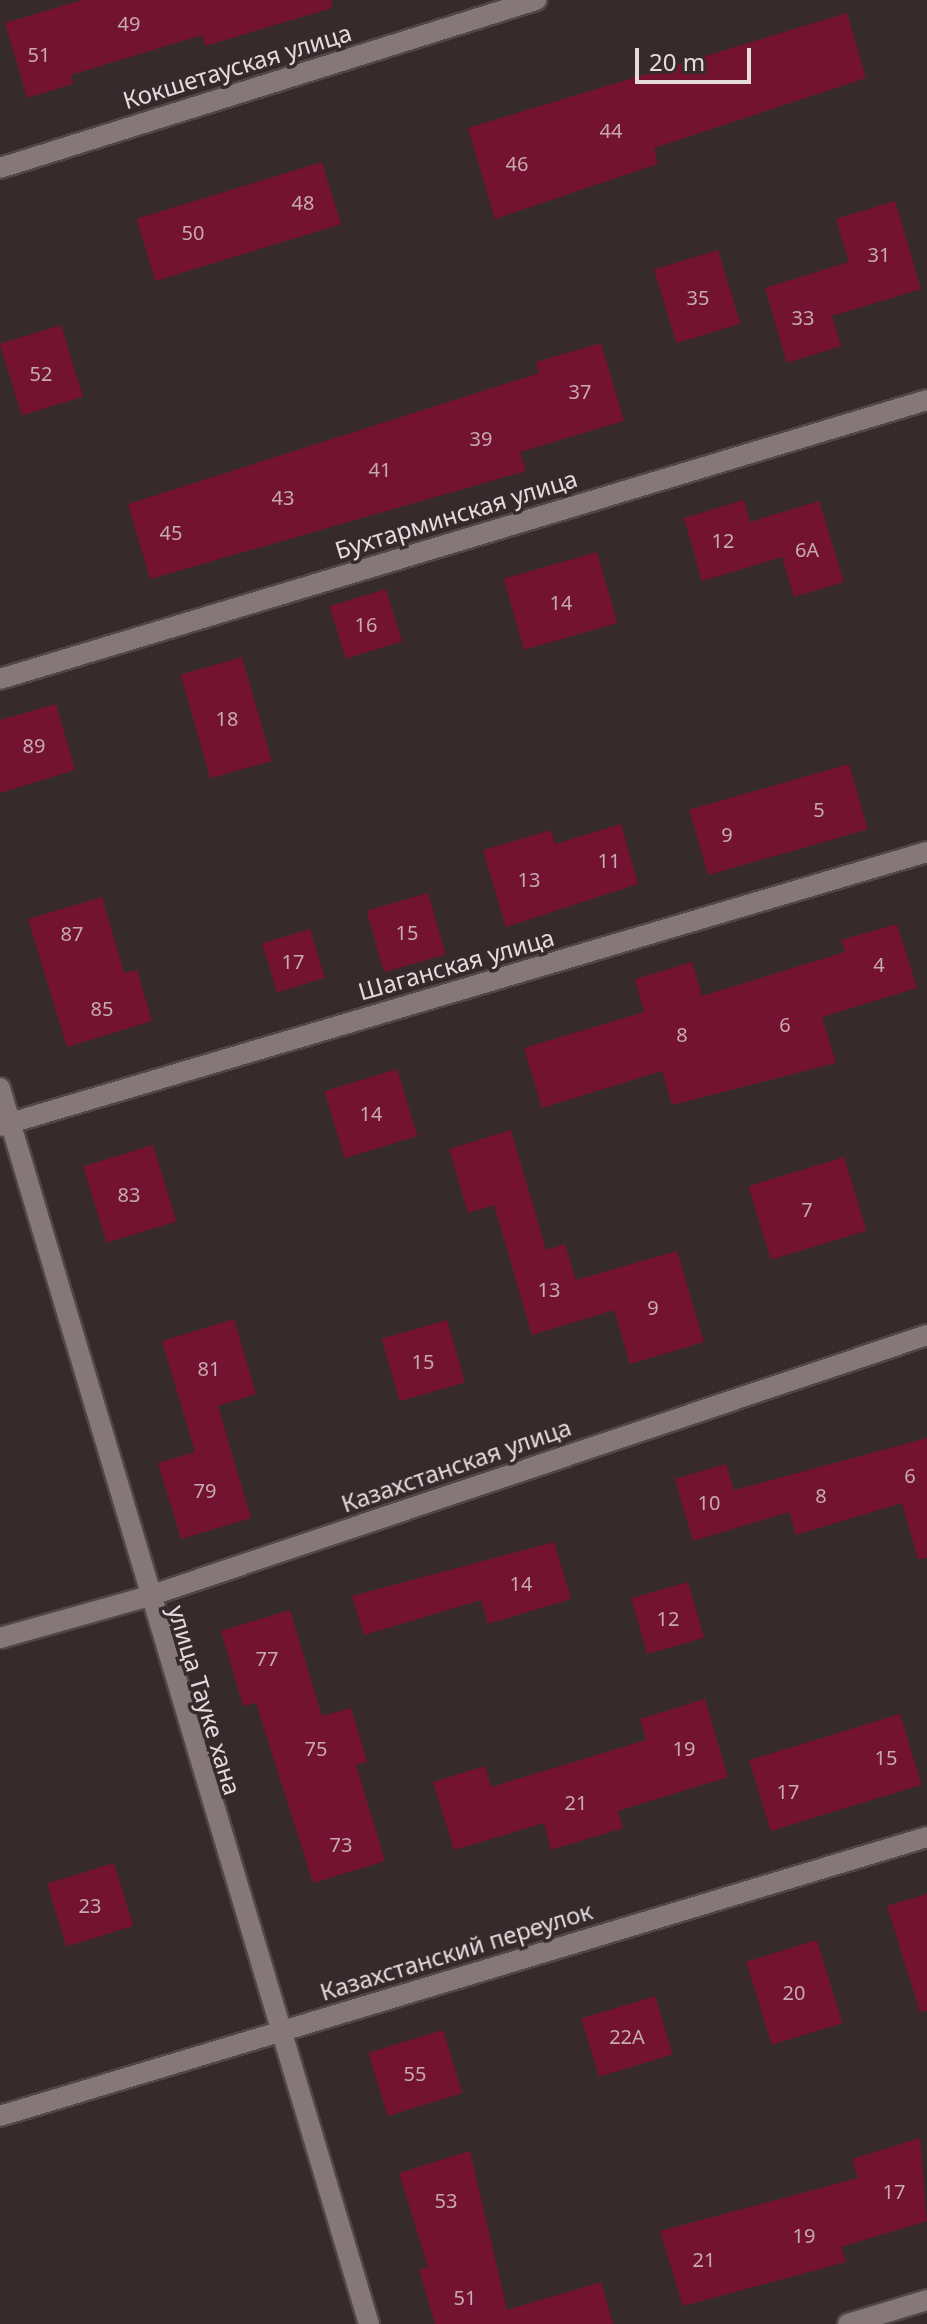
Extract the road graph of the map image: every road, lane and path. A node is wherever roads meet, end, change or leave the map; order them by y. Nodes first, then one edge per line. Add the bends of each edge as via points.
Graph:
1 (536, 0) edge
2 (0, 168) edge
3 (927, 400) edge
4 (0, 679) edge
5 (927, 852) edge
6 (0, 1088) edge
7 (5, 1124) edge
8 (927, 1335) edge
9 (146, 1597) junction
10 (0, 1638) edge
11 (927, 1837) edge
12 (281, 2031) junction
13 (0, 2116) edge
14 (927, 2300) edge
15 (369, 2324) edge
16 (848, 2324) edge

1 - 2 street, Кокшетауская улица
3 - 4 street, Бухтарминская улица
5 - 7 street, Шаганская улица
6 - 7 street, улица Тауке хана
7 - 9 street, улица Тауке хана
8 - 9 street, Казахстанская улица
9 - 10 street, Казахстанская улица
9 - 12 street, улица Тауке хана
11 - 12 street, Казахстанский переулок
12 - 13 street, Казахстанский переулок
12 - 15 street, улица Тауке хана
14 - 16 street

